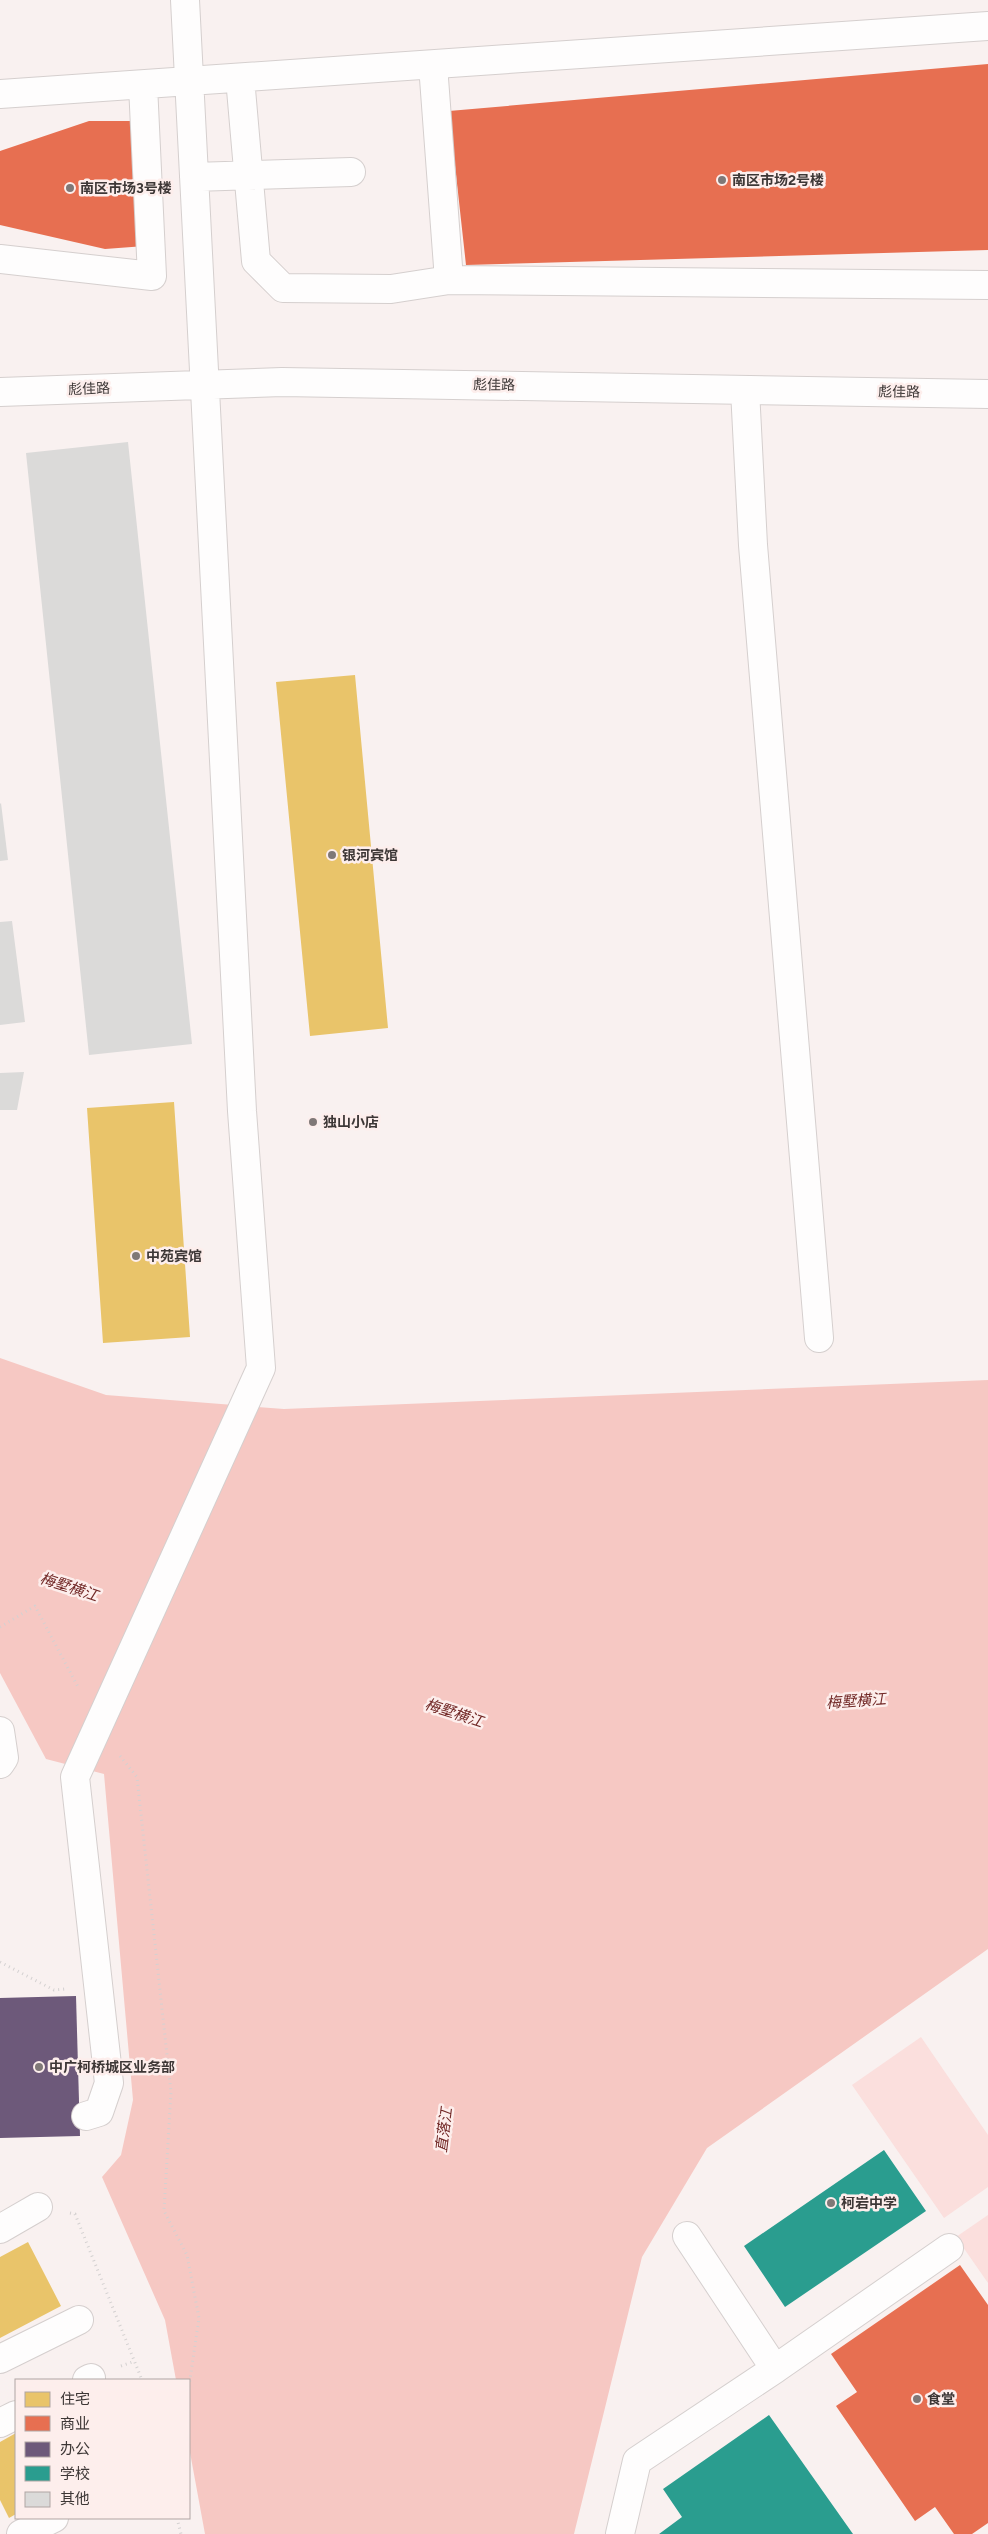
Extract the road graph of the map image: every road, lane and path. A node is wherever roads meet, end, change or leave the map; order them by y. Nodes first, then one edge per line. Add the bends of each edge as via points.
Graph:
1 (186, 0) edge
2 (988, 26) edge
3 (433, 65) junction
4 (240, 78) junction
5 (190, 82) junction
6 (143, 85) junction
7 (0, 94) edge
8 (351, 172) dead end
9 (194, 177) junction
10 (249, 177) junction
11 (0, 259) edge
12 (449, 280) junction
13 (988, 285) edge
14 (203, 385) junction
15 (745, 390) junction
16 (0, 392) edge
17 (988, 394) edge
18 (819, 1338) dead end
19 (0, 1627) edge
20 (81, 1692) dead end
21 (0, 1731) edge
22 (115, 1751) dead end
23 (0, 1764) edge
24 (0, 1962) edge
25 (98, 1987) junction
26 (86, 2116) dead end
27 (38, 2207) joint
28 (0, 2229) edge
29 (687, 2236) dead end
30 (950, 2248) dead end
31 (78, 2320) dead end
32 (0, 2359) edge
33 (775, 2370) junction
34 (142, 2379) edge
35 (190, 2379) edge
36 (15, 2416) edge
37 (0, 2423) edge
38 (52, 2519) edge
39 (177, 2519) edge
40 (21, 2534) edge
41 (180, 2534) edge
42 (620, 2534) edge

1 - 5 street
2 - 3 street
3 - 4 street
3 - 12 street
4 - 5 street
4 - 10 street
5 - 6 street
5 - 9 street
6 - 7 street
6 - 11 street via 152,276
8 - 10 street
9 - 10 street
9 - 14 street
10 - 12 street via 256,261 283,288 391,289
12 - 13 street
14 - 15 street, 彪佳路 via 282,382
14 - 16 street, 彪佳路
14 - 25 street via 242,1111 261,1368 74,1777
15 - 17 street, 彪佳路
15 - 18 street via 753,544
19 - 20 path via 35,1606
21 - 23 street via 4,1758
22 - 35 path via 137,1777 171,2092 164,2211 187,2255 199,2318
24 - 25 path via 54,1990
25 - 26 street via 109,2083 99,2112
27 - 28 street
27 - 34 path via 75,2214
29 - 33 street
30 - 33 street
31 - 32 street
33 - 42 street via 638,2461
36 - 37 street
38 - 40 street
39 - 41 path

